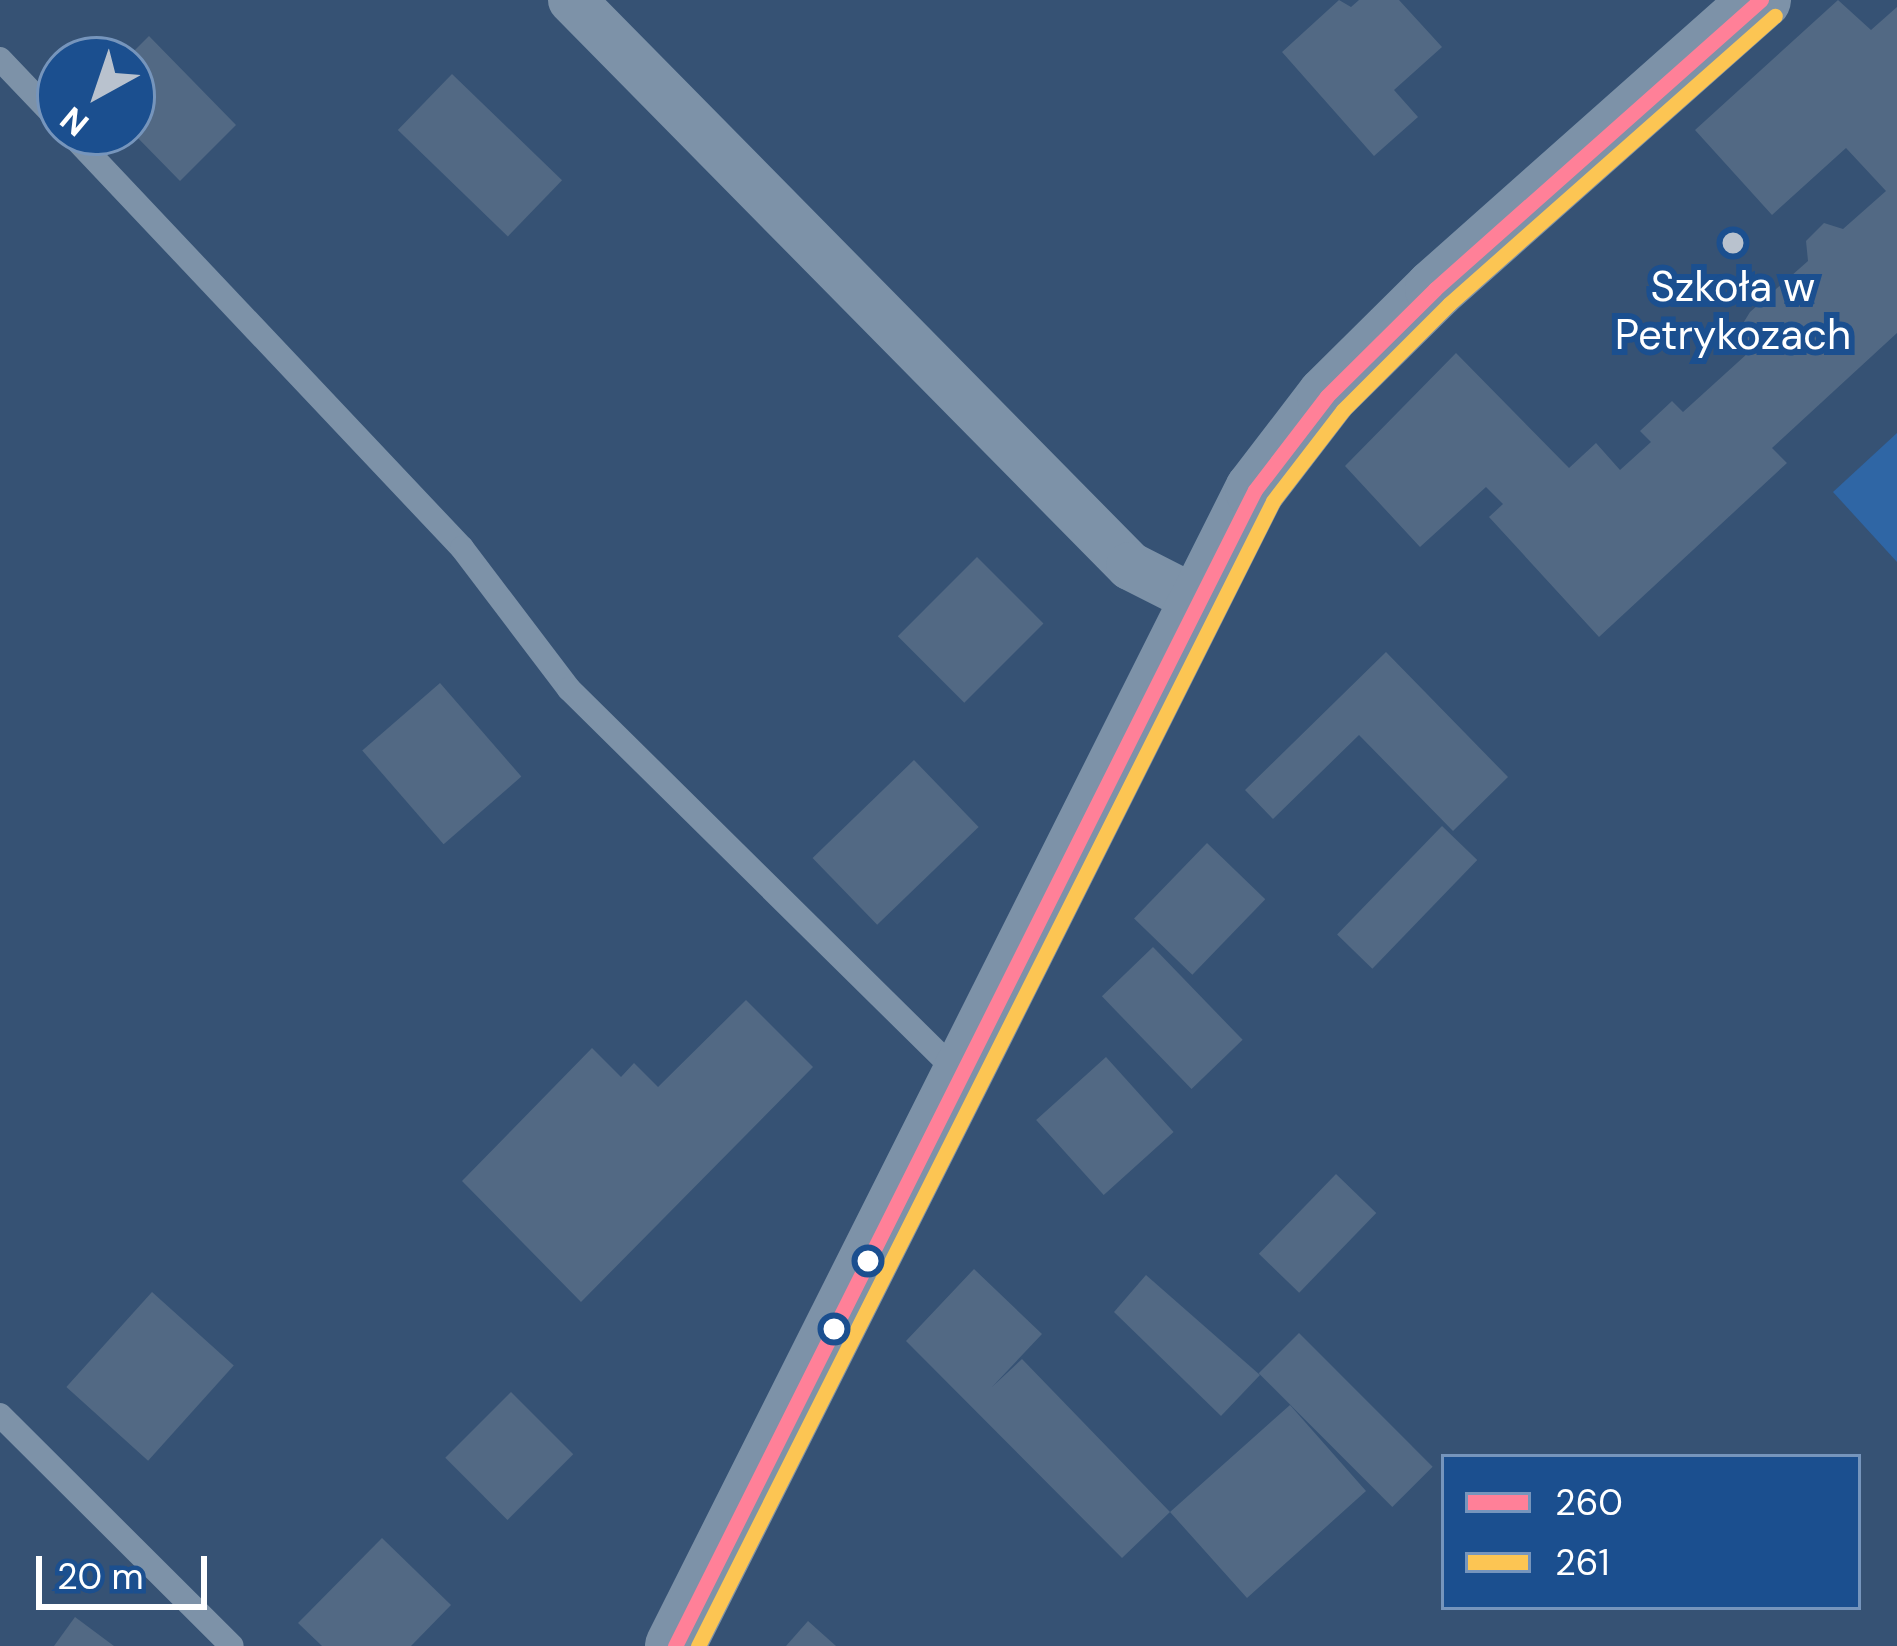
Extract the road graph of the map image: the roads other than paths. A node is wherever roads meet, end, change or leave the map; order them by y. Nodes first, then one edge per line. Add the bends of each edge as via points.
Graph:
1 (572, 0) edge
2 (1761, 0) edge
3 (0, 58) edge
4 (36, 96) edge
5 (92, 156) edge
6 (1198, 601) junction
7 (964, 1079) junction
8 (0, 1415) edge
9 (232, 1646) edge
10 (675, 1646) edge

1 - 6 street via 1130,566
2 - 6 street via 1435,289 1327,396 1255,490
3 - 4 lane
5 - 7 lane via 462,548 569,689
6 - 7 street
7 - 10 street
8 - 9 lane

